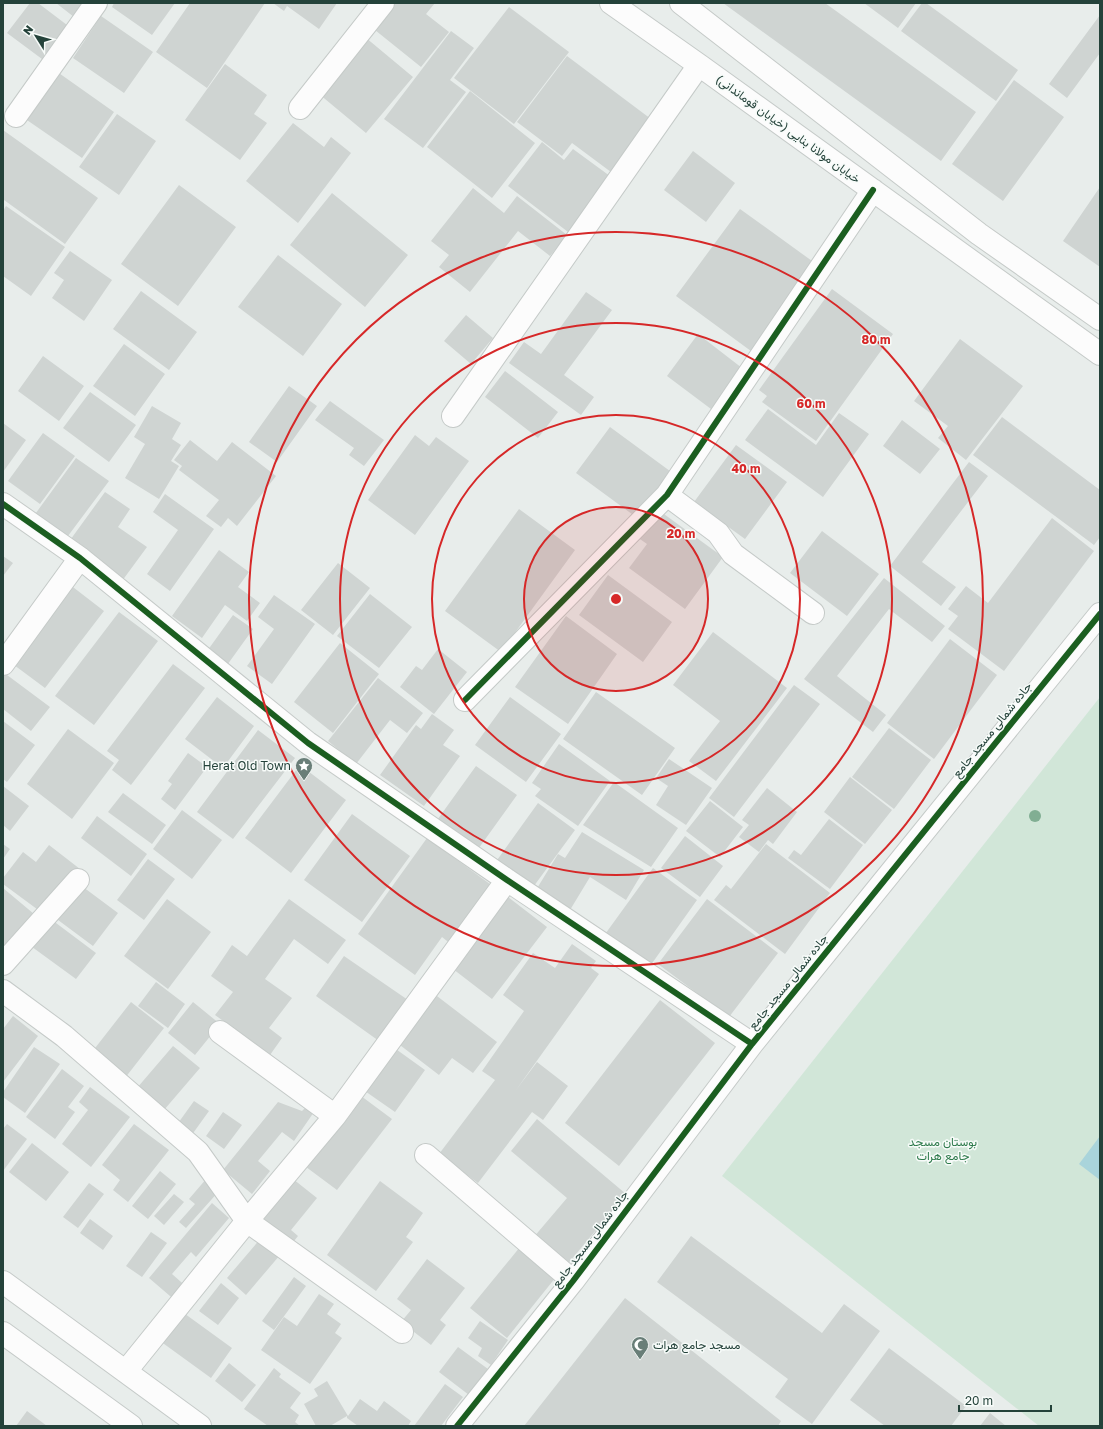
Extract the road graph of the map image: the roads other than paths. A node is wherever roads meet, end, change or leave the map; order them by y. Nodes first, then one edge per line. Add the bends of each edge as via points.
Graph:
1 (96, 3) edge
2 (382, 3) edge
3 (611, 3) edge
4 (681, 3) edge
5 (699, 65) junction
6 (300, 108) dead end
7 (16, 116) dead end
8 (873, 190) junction
9 (1100, 319) edge
10 (1100, 354) edge
11 (453, 416) dead end
12 (667, 495) junction
13 (3, 504) edge
14 (80, 558) junction
15 (813, 613) dead end
16 (1100, 614) edge
17 (3, 664) edge
18 (465, 700) dead end
19 (78, 880) dead end
20 (507, 880) junction
21 (3, 964) edge
22 (3, 991) edge
23 (220, 1032) dead end
24 (752, 1044) junction
25 (335, 1116) junction
26 (426, 1155) dead end
27 (247, 1220) junction
28 (572, 1281) junction
29 (3, 1282) edge
30 (3, 1332) edge
31 (402, 1332) dead end
32 (126, 1371) junction
33 (131, 1426) edge
34 (200, 1426) edge
35 (457, 1426) edge

1 - 7 street
2 - 6 street
3 - 5 street, خیابان مولانا بنایی (خیابان قوماندانی)
4 - 9 street via 979,234
5 - 8 street, خیابان مولانا بنایی (خیابان قوماندانی)
5 - 11 street
8 - 10 street, خیابان مولانا بنایی (خیابان قوماندانی)
8 - 12 street
12 - 15 street via 718,533 733,554
12 - 18 street
13 - 14 street
14 - 17 street
14 - 20 street via 308,743
16 - 24 street, جاده شمالی مسجد جامع
19 - 21 street
20 - 24 street
20 - 25 street
22 - 27 street via 64,1036 198,1152
23 - 25 street
24 - 28 street, جاده شمالی مسجد جامع
25 - 27 street
26 - 28 street
27 - 31 street
27 - 32 street
28 - 35 street, جاده شمالی مسجد جامع
29 - 32 street
30 - 33 street
32 - 34 street

